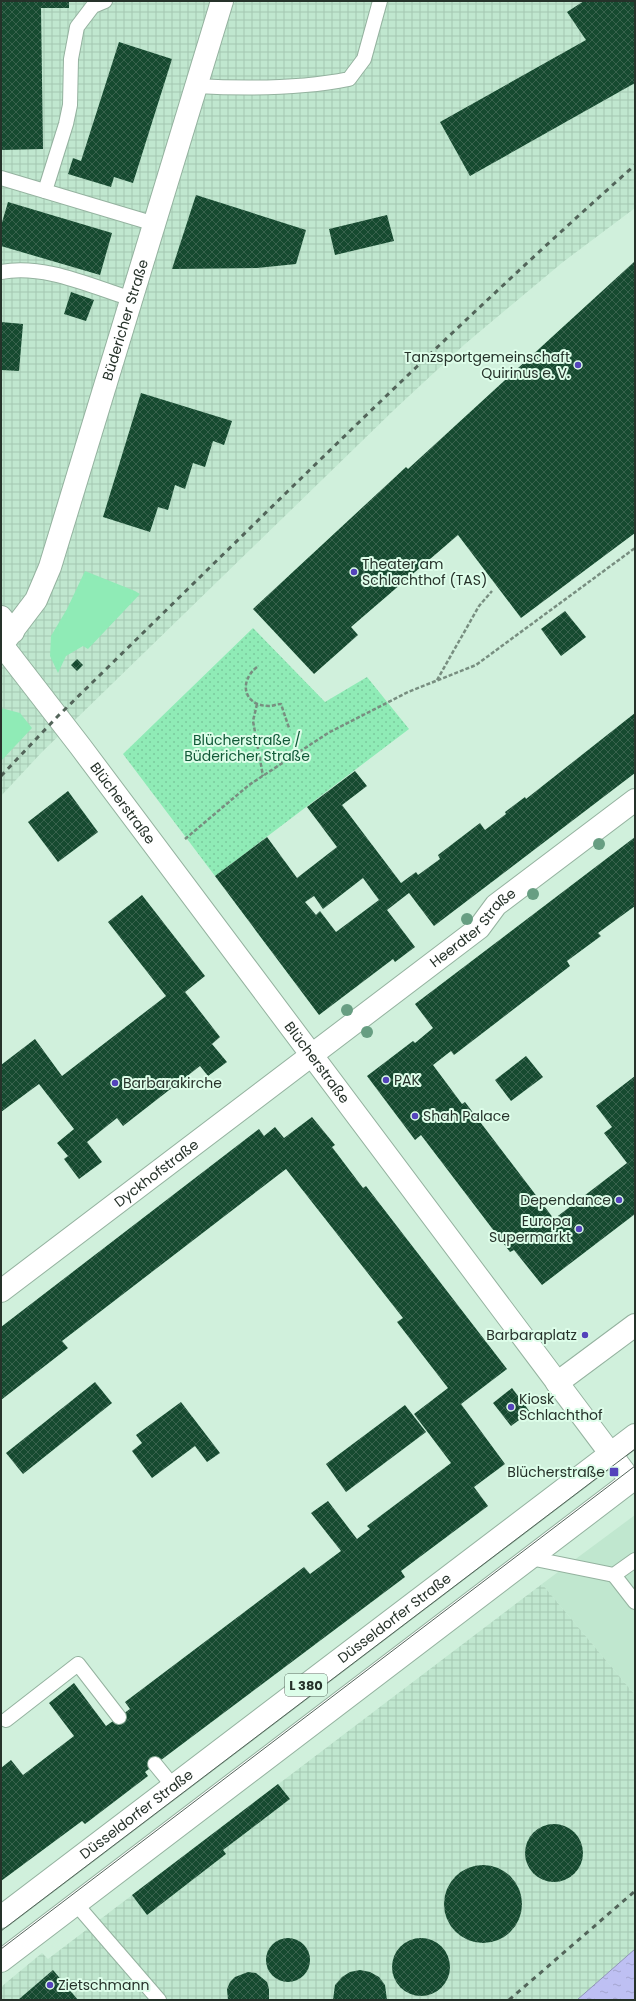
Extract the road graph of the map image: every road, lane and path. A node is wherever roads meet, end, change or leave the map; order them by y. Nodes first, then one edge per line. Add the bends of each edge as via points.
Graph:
1 (105, 1) edge
2 (222, 1) edge
3 (380, 1) edge
4 (196, 86) junction
5 (1, 178) edge
6 (45, 192) junction
7 (155, 224) junction
8 (1, 267) edge
9 (18, 269) junction
10 (1, 272) edge
11 (132, 299) junction
12 (635, 548) edge
13 (492, 591) dead end
14 (4, 635) edge
15 (256, 667) dead end
16 (436, 681) junction
17 (257, 704) junction
18 (289, 728) dead end
19 (263, 776) junction
20 (635, 800) edge
21 (163, 857) junction
22 (311, 1055) junction
23 (1, 1290) edge
24 (635, 1325) edge
25 (557, 1383) junction
26 (635, 1435) edge
27 (610, 1454) junction
28 (633, 1480) edge
29 (530, 1558) junction
30 (635, 1560) edge
31 (614, 1575) junction
32 (635, 1602) edge
33 (119, 1717) dead end
34 (6, 1720) dead end
35 (155, 1764) dead end
36 (173, 1786) junction
37 (76, 1904) junction
38 (1, 1917) edge
39 (1, 1961) edge
40 (159, 2000) edge

1 - 6 lane via 93,6 77,27 71,59 70,105
2 - 4 street, Büdericher Straße
3 - 4 lane via 364,59 349,79 319,85 233,88
4 - 7 street, Büdericher Straße
5 - 6 lane
6 - 7 lane
7 - 11 street, Büdericher Straße
8 - 9 lane
9 - 10 lane
9 - 11 lane via 46,272
11 - 14 street, Büdericher Straße via 50,566 36,600
12 - 16 path via 476,665
13 - 16 path via 479,606
14 - 21 street, Blücherstraße
15 - 17 path via 248,674 245,683 247,695
16 - 19 path via 408,692 328,732
17 - 18 path via 281,704
17 - 19 path via 252,721
19 - 21 path
20 - 22 street, Heerdter Straße via 496,905 479,928
21 - 22 street, Blücherstraße
22 - 23 street, Dyckhofstraße
22 - 25 street, Blücherstraße
24 - 25 street
25 - 27 street, Blücherstraße
26 - 27 street, Düsseldorfer Straße / L 380
27 - 28 street, Blücherstraße
27 - 36 street, Düsseldorfer Straße / L 380
28 - 29 street, L 380
29 - 31 lane
29 - 37 street, L 380
30 - 31 lane
31 - 32 lane
33 - 34 lane via 78,1664
35 - 36 lane
36 - 38 street, Düsseldorfer Straße / L 380
37 - 39 street, L 380
37 - 40 lane

